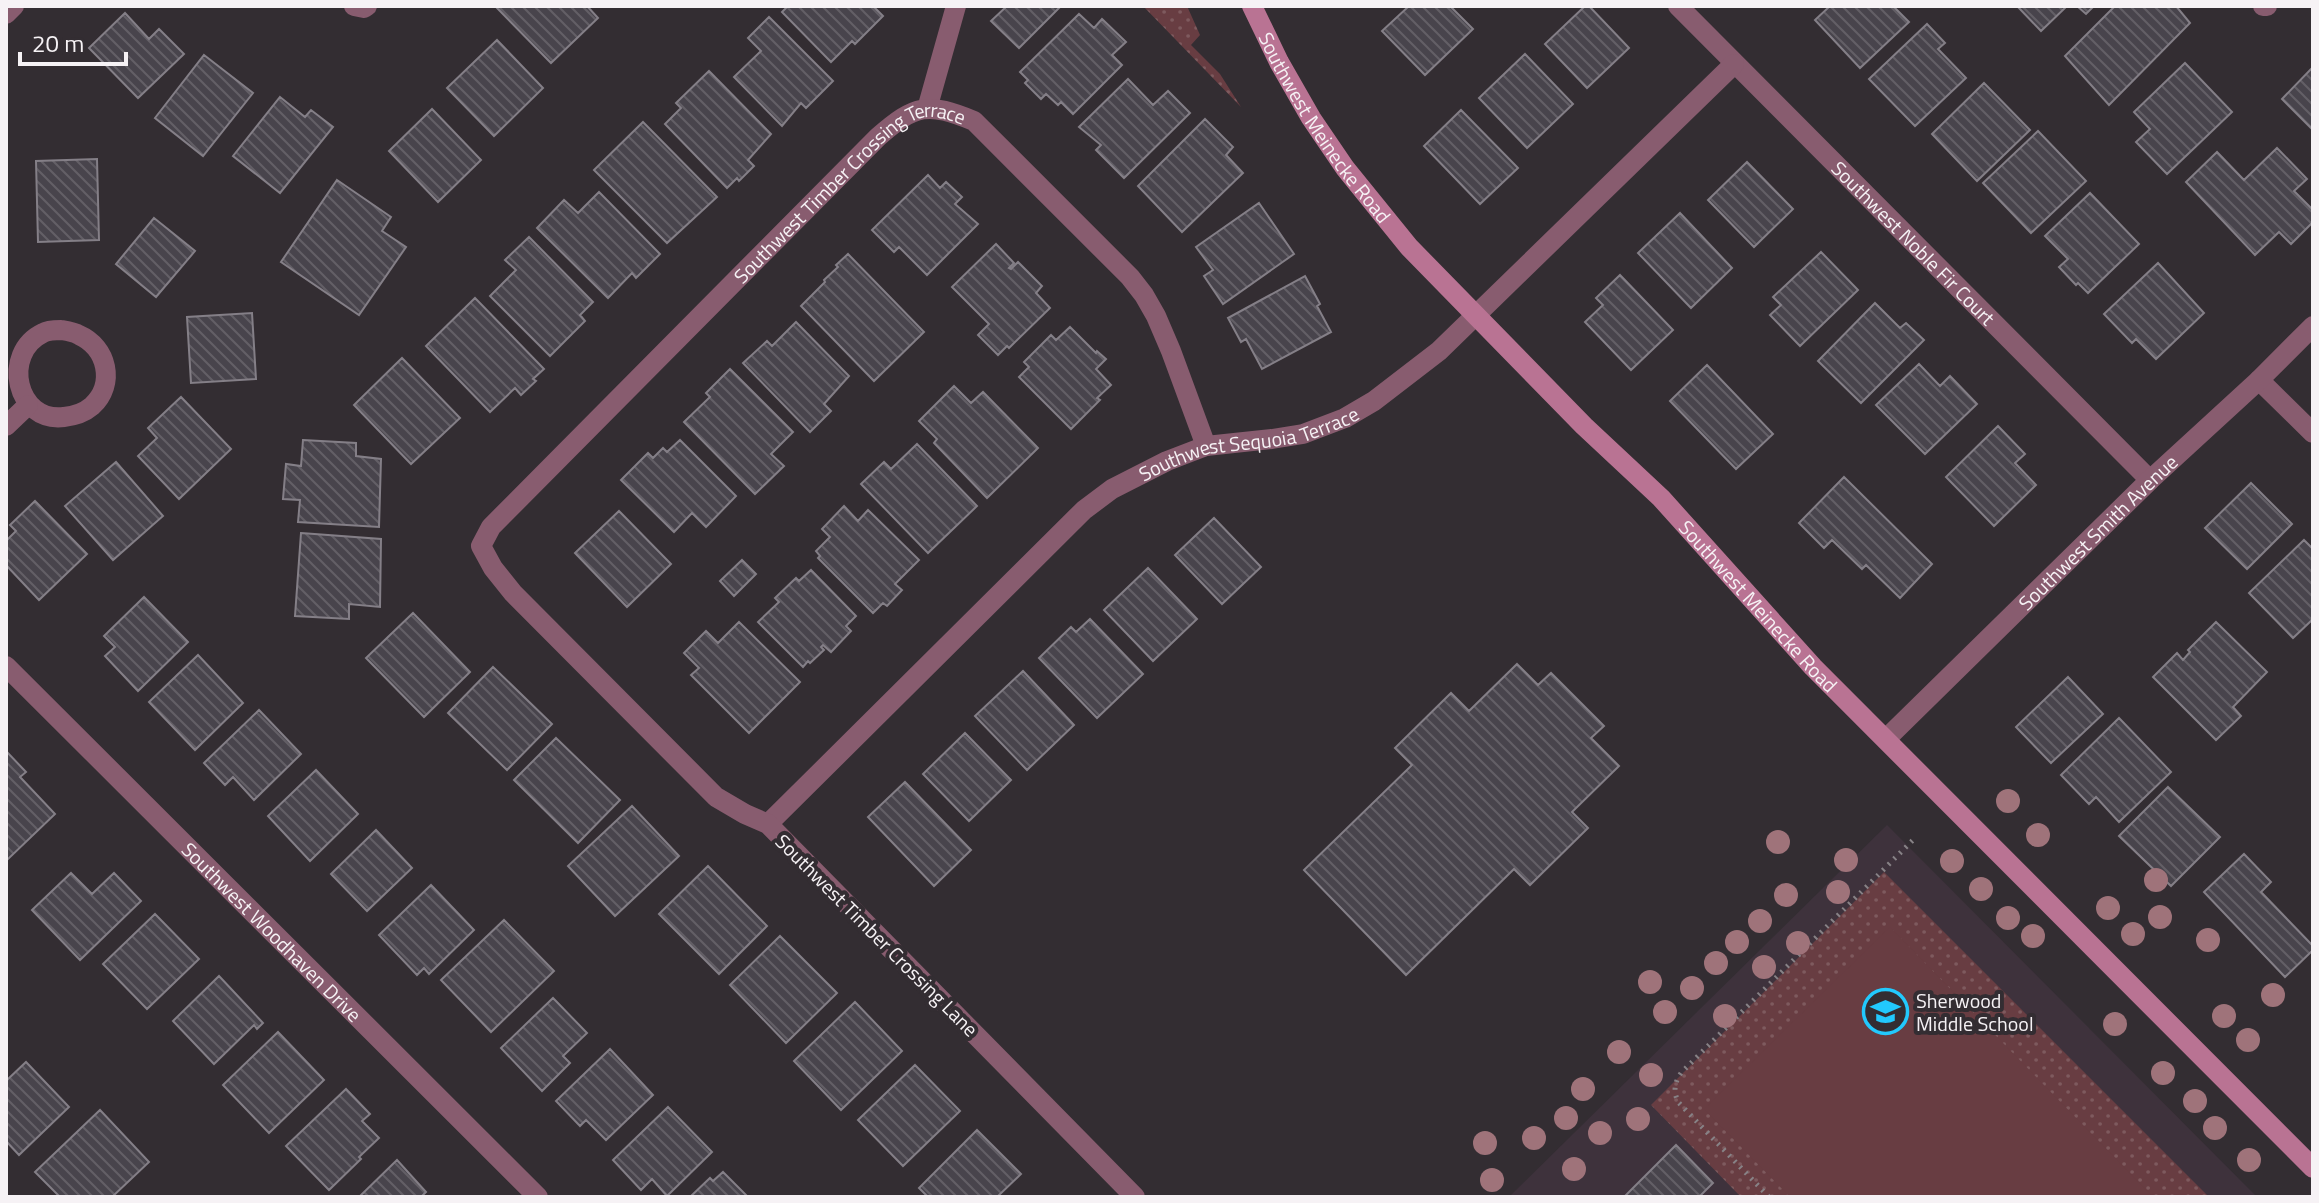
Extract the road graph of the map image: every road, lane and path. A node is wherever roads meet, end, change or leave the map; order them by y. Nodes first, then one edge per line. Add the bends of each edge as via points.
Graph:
1 (14, 6) edge
2 (354, 6) edge
3 (367, 6) edge
4 (956, 6) edge
5 (1252, 6) edge
6 (1678, 6) edge
7 (6, 14) edge
8 (1734, 64) junction
9 (927, 109) junction
10 (1475, 314) junction
11 (2313, 326) edge
12 (2259, 380) junction
13 (28, 405) junction
14 (6, 426) edge
15 (2313, 433) edge
16 (1206, 446) junction
17 (2150, 480) junction
18 (481, 546) joint
19 (6, 666) edge
20 (1886, 739) junction
21 (768, 824) junction
22 (1913, 840) dead end
23 (2313, 1168) edge
24 (538, 1197) edge
25 (1135, 1197) edge
26 (1769, 1197) edge

1 - 7 street
2 - 3 street
4 - 9 street
5 - 10 main road, Southwest Meinecke Road via 1311,118 1345,168 1409,247
6 - 8 street, Southwest Noble Fir Court
8 - 10 street, Southwest Sequoia Terrace
8 - 17 street, Southwest Noble Fir Court
9 - 16 street, Southwest Timber Crossing Terrace via 942,108 974,121 1130,277 1156,316
9 - 18 street, Southwest Timber Crossing Terrace via 911,111 878,137 491,527
10 - 16 street, Southwest Sequoia Terrace via 1413,373 1345,418 1303,434
10 - 20 main road, Southwest Meinecke Road via 1661,498 1813,667
11 - 12 street, Southwest Smith Avenue
12 - 15 street
12 - 17 street, Southwest Smith Avenue
13 - 13 street via 56,418 90,408 106,381 99,350 80,335 61,330 44,332 30,342 17,371
13 - 14 street
16 - 21 street, Southwest Sequoia Terrace via 1135,476 1084,510
17 - 20 street, Southwest Smith Avenue
18 - 21 street, Southwest Timber Crossing Lane via 513,593 716,797
19 - 24 street, Southwest Woodhaven Drive
20 - 23 main road, Southwest Meinecke Road
21 - 25 street, Southwest Timber Crossing Lane
22 - 26 path via 1676,1082 1679,1103

